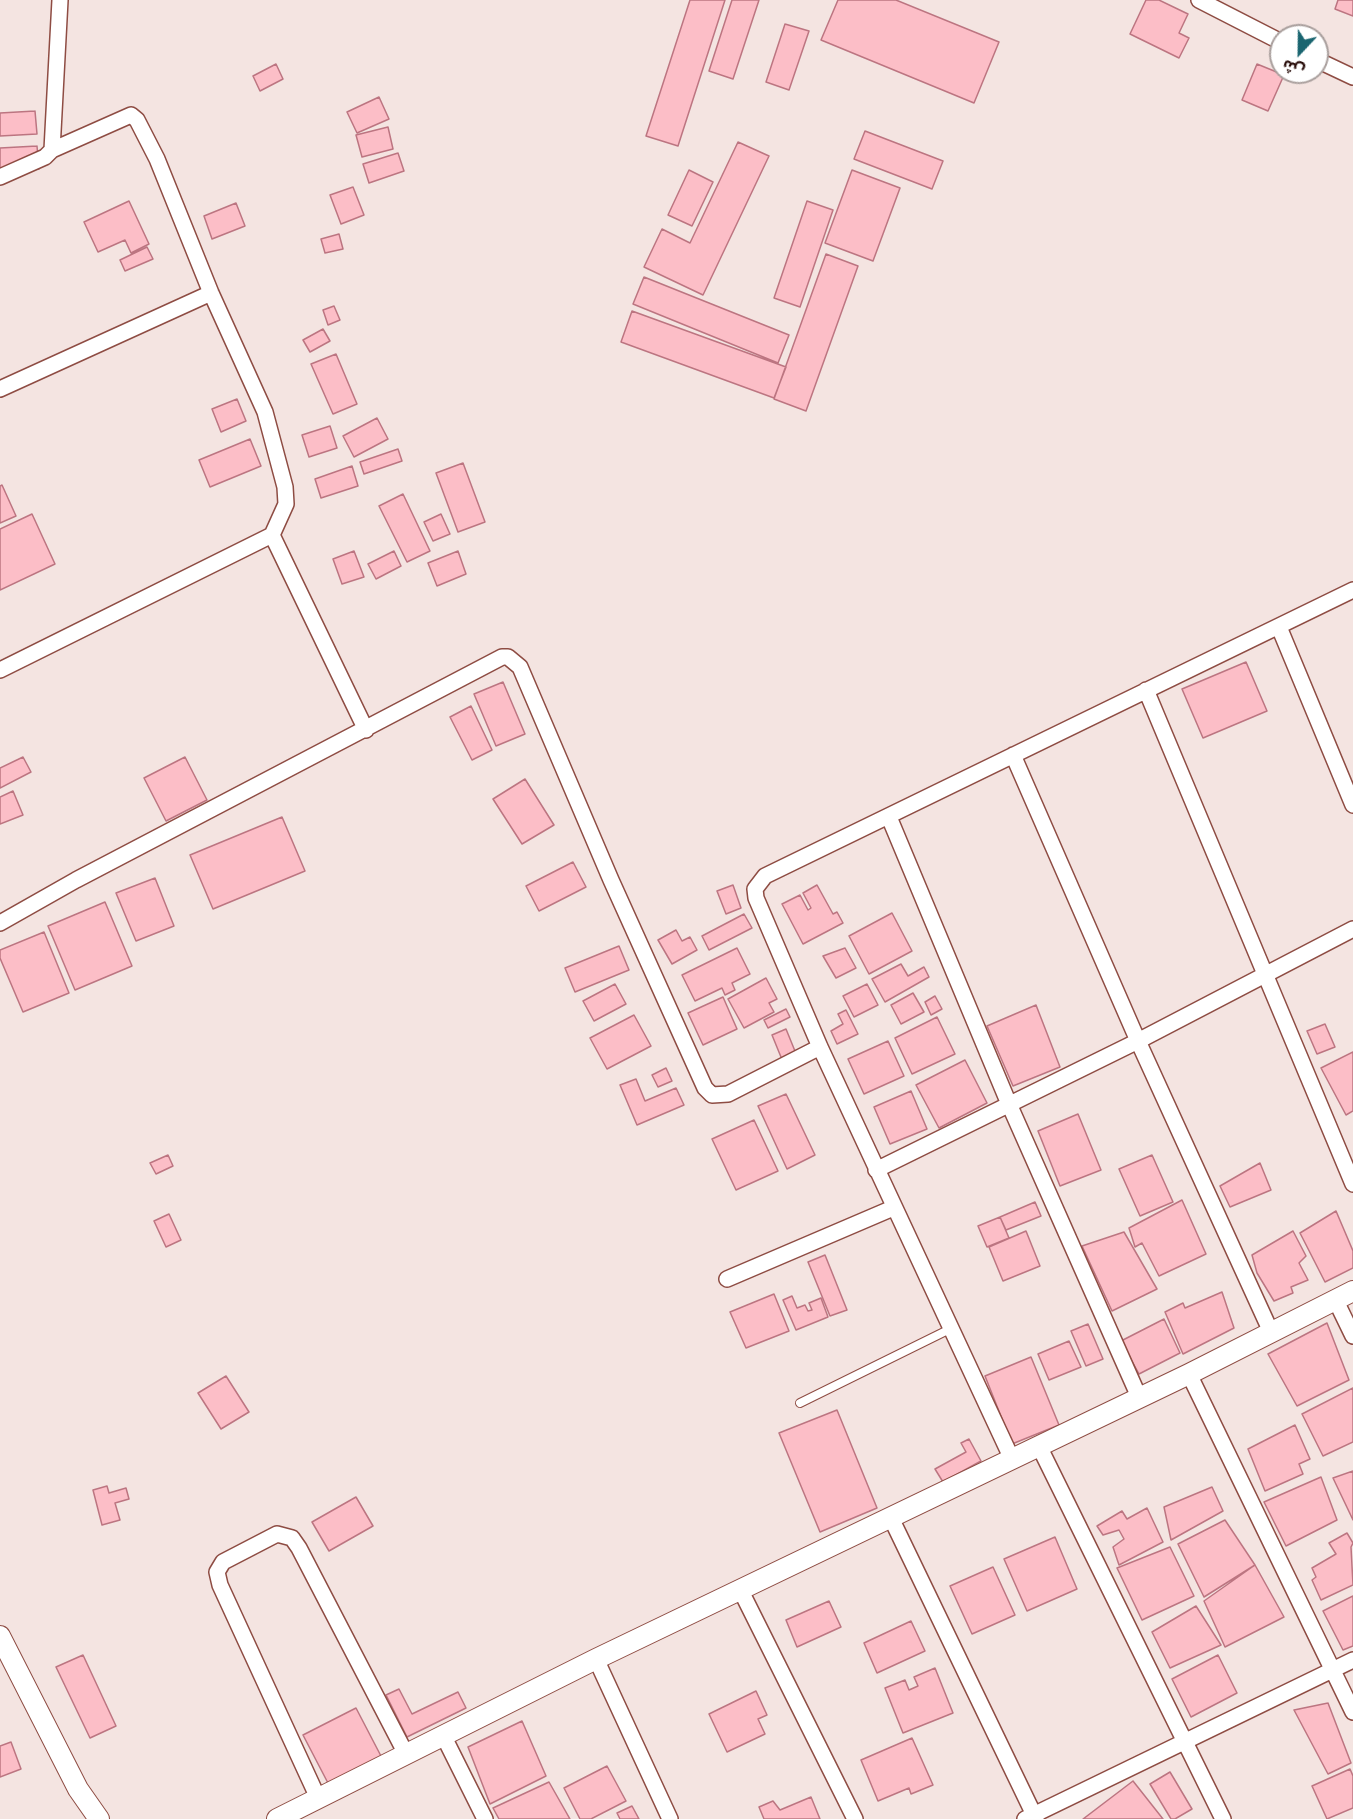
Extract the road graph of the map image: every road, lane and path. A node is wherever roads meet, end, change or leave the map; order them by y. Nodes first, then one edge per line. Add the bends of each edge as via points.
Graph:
1 (60, 0) edge
2 (1199, 0) edge
3 (1269, 36) edge
4 (1329, 66) edge
5 (1353, 77) edge
6 (52, 150) junction
7 (0, 177) edge
8 (211, 294) junction
9 (0, 389) edge
10 (272, 535) junction
11 (1353, 590) edge
12 (1279, 627) junction
13 (0, 670) edge
14 (1146, 690) junction
15 (366, 730) junction
16 (1014, 754) junction
17 (1353, 805) edge
18 (889, 817) junction
19 (0, 923) edge
20 (1353, 929) edge
21 (1266, 975) junction
22 (1138, 1041) junction
23 (820, 1047) junction
24 (1009, 1104) junction
25 (876, 1170) junction
26 (1353, 1184) edge
27 (893, 1208) junction
28 (727, 1279) dead end
29 (1345, 1296) edge
30 (950, 1329) junction
31 (1271, 1332) junction
32 (1353, 1336) edge
33 (1189, 1374) junction
34 (1139, 1397) junction
35 (800, 1403) dead end
36 (1039, 1446) junction
37 (1011, 1457) junction
38 (891, 1518) junction
39 (740, 1589) junction
40 (0, 1636) edge
41 (596, 1659) junction
42 (1353, 1660) edge
43 (1332, 1670) junction
44 (1353, 1712) edge
45 (443, 1735) junction
46 (1186, 1742) junction
47 (406, 1754) junction
48 (318, 1798) junction
49 (298, 1814) edge
50 (1032, 1818) edge
51 (99, 1819) edge
52 (277, 1819) edge
53 (485, 1819) edge
54 (669, 1819) edge
55 (855, 1819) edge
56 (1223, 1819) edge

1 - 6 street
2 - 3 street
4 - 5 street
6 - 7 street
6 - 8 street via 134,116 157,159
8 - 9 street
8 - 10 street via 265,412 285,487 286,504
10 - 13 street
10 - 15 street
11 - 12 street
12 - 14 street
12 - 17 street
14 - 16 street
14 - 21 street
15 - 19 street
15 - 23 street via 502,657 514,660 705,1088 712,1095 728,1094
16 - 18 street
16 - 22 street
18 - 23 street via 765,876 755,889
18 - 24 street
20 - 21 street
21 - 22 street
21 - 26 street
22 - 24 street
22 - 31 street
23 - 25 street
24 - 25 street
24 - 34 street
25 - 27 street
27 - 28 street
27 - 30 street
29 - 31 street
29 - 32 street
30 - 35 lane
30 - 37 street
31 - 33 street
33 - 34 street
33 - 43 street
34 - 36 street
36 - 37 street
36 - 46 street
37 - 38 street
38 - 39 street
38 - 50 street
39 - 41 street
39 - 55 street
40 - 51 street via 78,1789
41 - 45 street
41 - 54 street
42 - 43 street
43 - 44 street
43 - 46 street
45 - 47 street
45 - 53 street
46 - 50 street
46 - 56 street
47 - 48 street
47 - 48 street via 299,1548 292,1538 277,1534 223,1562 217,1572
48 - 49 street
49 - 52 street

